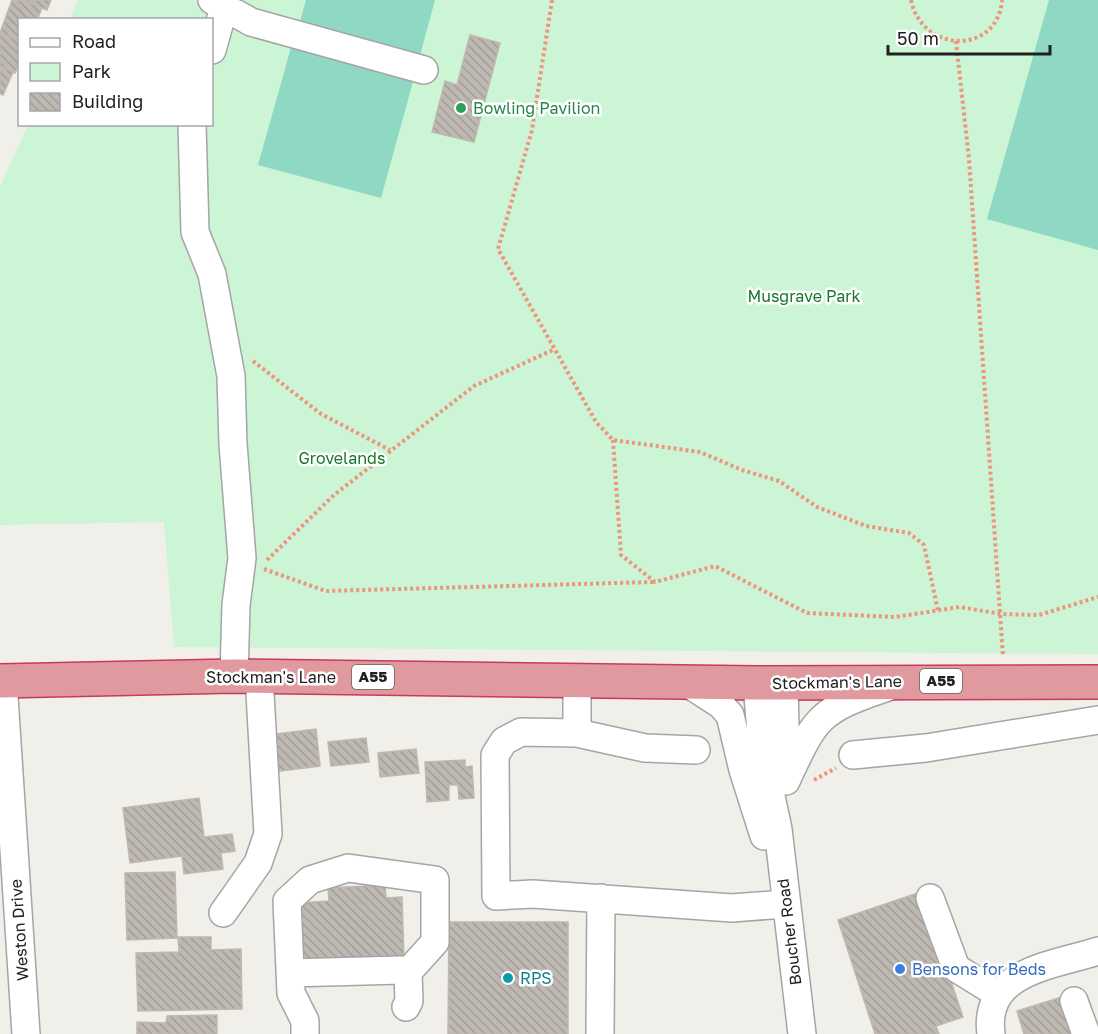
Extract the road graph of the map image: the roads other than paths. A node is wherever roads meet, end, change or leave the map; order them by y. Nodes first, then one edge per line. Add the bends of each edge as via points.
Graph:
1 (220, 2) edge
2 (213, 44) edge
3 (424, 70) dead end
4 (192, 126) edge
5 (247, 676) junction
6 (578, 679) junction
7 (1, 681) edge
8 (684, 681) junction
9 (906, 681) junction
10 (1097, 682) edge
11 (771, 683) junction
12 (1092, 720) edge
13 (577, 733) junction
14 (696, 750) dead end
15 (853, 755) road end
16 (785, 786) junction
17 (778, 829) junction
18 (602, 898) junction
19 (930, 898) dead end
20 (785, 901) junction
21 (223, 914) dead end
22 (1098, 951) edge
23 (408, 972) junction
24 (290, 973) junction
25 (998, 994) junction
26 (1074, 1000) dead end
27 (406, 1007) dead end
28 (26, 1034) edge
29 (305, 1034) edge
30 (600, 1034) edge
31 (802, 1034) edge
32 (990, 1034) edge
33 (1086, 1034) edge

1 - 2 street
1 - 3 street via 251,22
4 - 5 street via 195,232 212,274 231,376 242,558 238,590
5 - 6 highway, Stockman's Lane / A55
5 - 7 highway, Stockman's Lane / A55
5 - 21 street via 268,834 258,863
6 - 8 highway, Stockman's Lane / A55
6 - 13 street
7 - 28 street, Weston Drive
8 - 11 highway, Stockman's Lane / A55
8 - 20 street via 730,715 742,770
9 - 10 highway, Stockman's Lane / A55
9 - 11 highway, Stockman's Lane / A55
9 - 16 street via 850,700 816,722
10 - 12 street, Stockman's Lane
11 - 16 street, Boucher Road via 788,748
11 - 17 street, Boucher Road via 763,759
12 - 15 street, Stockman's Lane via 926,748
13 - 14 street via 645,748
13 - 18 street via 522,732 504,741 495,755 496,896
16 - 17 street, Boucher Road
17 - 20 street, Boucher Road
18 - 20 street via 732,908
18 - 30 street
19 - 25 street via 956,968
20 - 31 street, Boucher Road
22 - 25 street via 1024,974 1003,986
23 - 24 street via 393,968
23 - 24 street via 435,942 435,880 348,868 310,880 287,901
23 - 27 street
24 - 29 street via 291,993 305,1021
25 - 32 street via 992,1003
26 - 33 street

